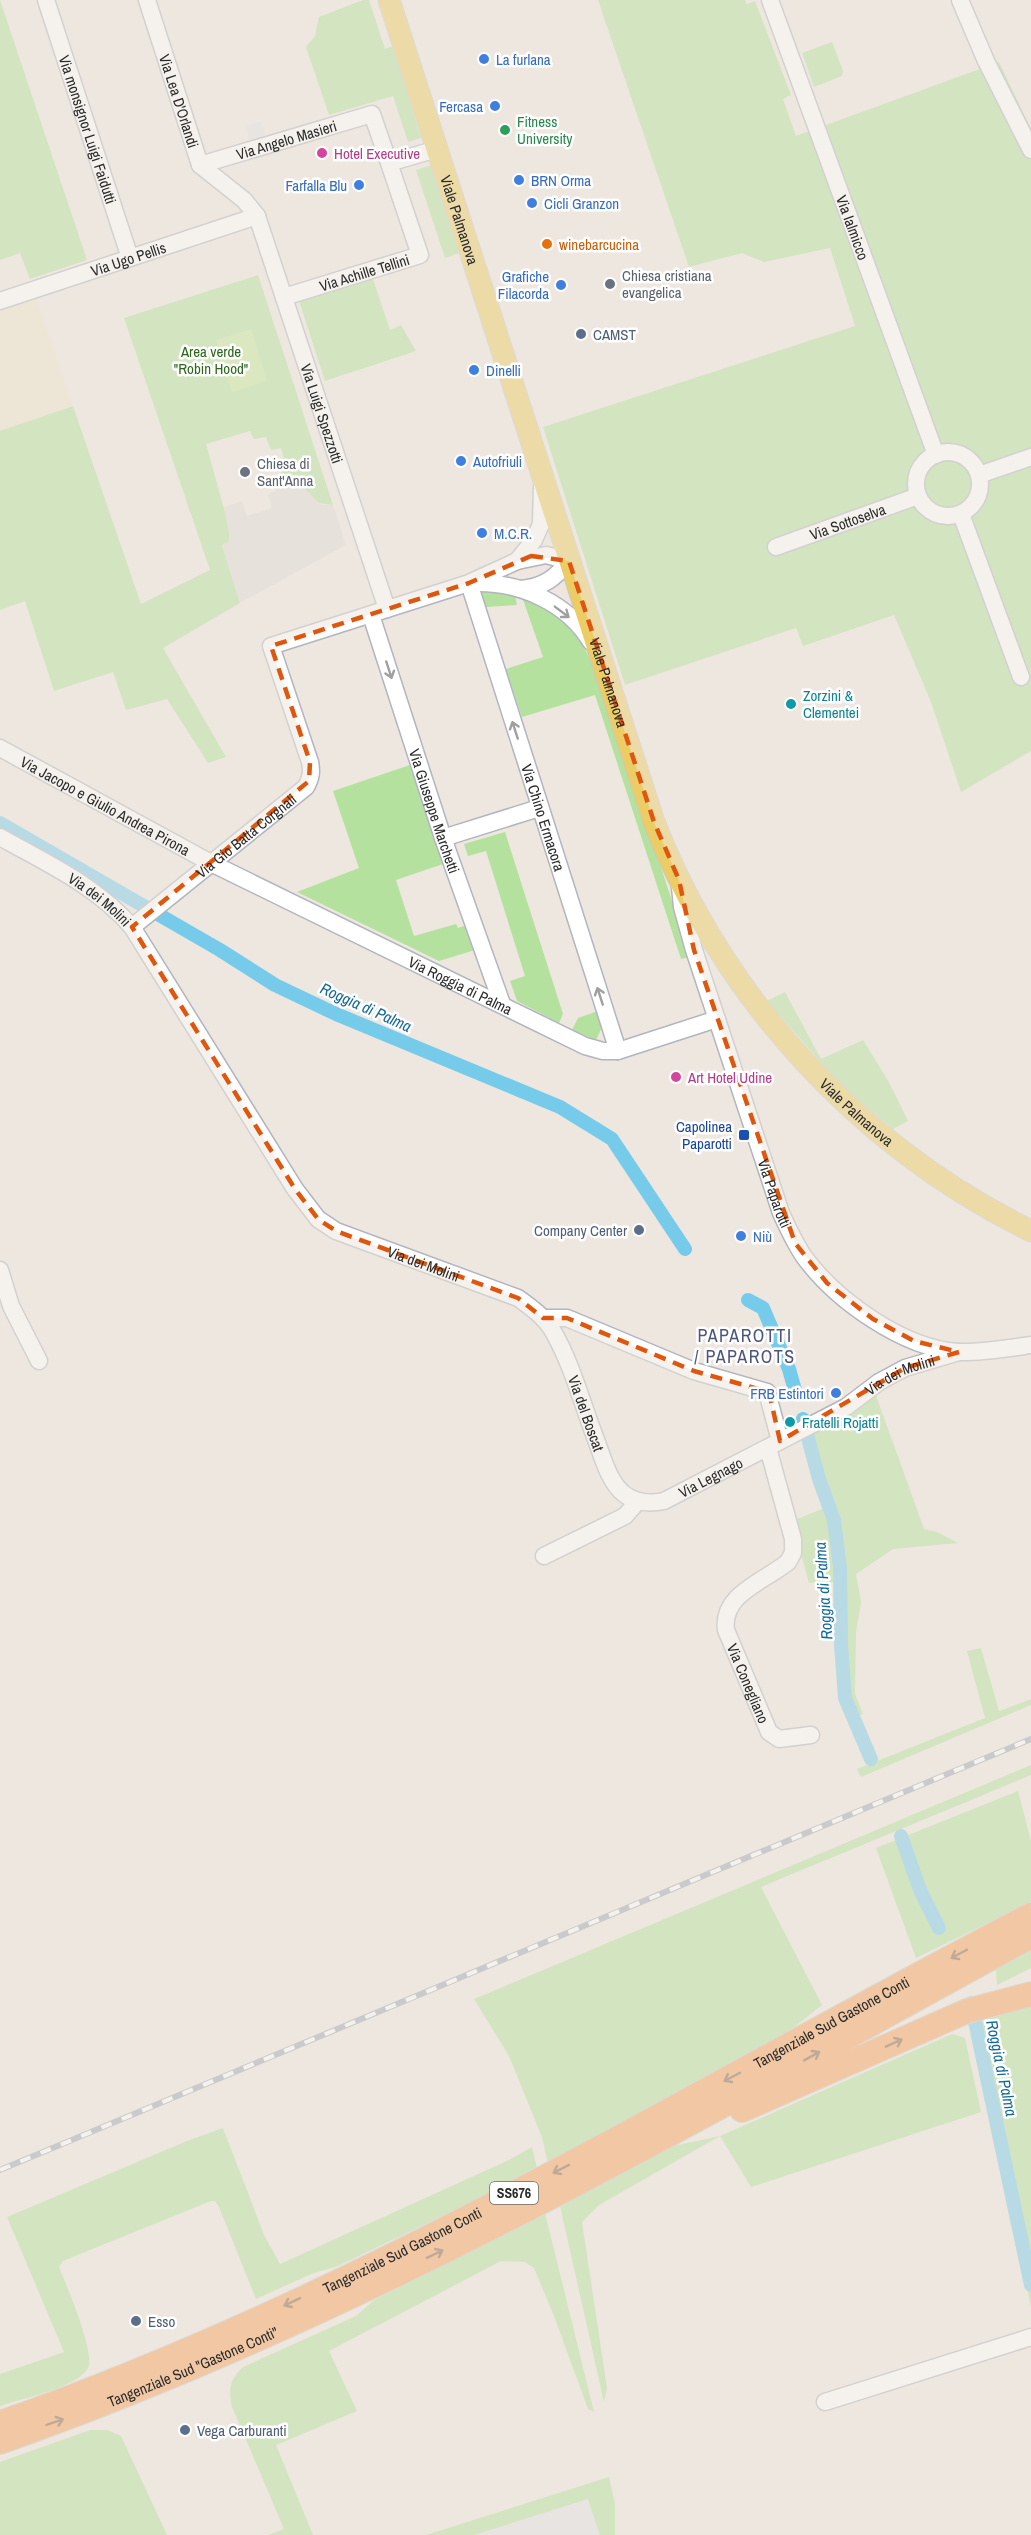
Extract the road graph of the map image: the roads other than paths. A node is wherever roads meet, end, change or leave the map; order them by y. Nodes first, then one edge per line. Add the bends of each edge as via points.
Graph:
1 (46, 0) edge
2 (147, 0) edge
3 (389, 0) edge
4 (770, 0) edge
5 (960, 0) edge
6 (372, 114) joint
7 (437, 149) junction
8 (1031, 150) edge
9 (389, 163) junction
10 (200, 165) junction
11 (257, 216) junction
12 (130, 258) junction
13 (284, 297) junction
14 (0, 301) edge
15 (936, 455) junction
16 (1031, 457) edge
17 (979, 475) junction
18 (542, 476) junction
19 (918, 496) junction
20 (960, 514) junction
21 (776, 547) dead end
22 (517, 561) junction
23 (569, 561) junction
24 (469, 583) junction
25 (520, 589) junction
26 (387, 609) junction
27 (370, 615) junction
28 (604, 665) junction
29 (1021, 677) dead end
30 (0, 748) edge
31 (539, 808) junction
32 (0, 837) edge
33 (443, 838) junction
34 (211, 863) junction
35 (679, 880) junction
36 (135, 925) junction
37 (502, 1004) junction
38 (717, 1019) junction
39 (618, 1051) junction
40 (1031, 1231) edge
41 (0, 1270) edge
42 (543, 1317) junction
43 (1031, 1345) edge
44 (959, 1352) junction
45 (39, 1361) dead end
46 (774, 1445) junction
47 (639, 1501) junction
48 (544, 1556) dead end
49 (812, 1735) dead end
50 (1026, 1923) edge
51 (1031, 1994) edge
52 (591, 2176) junction
53 (382, 2280) joint
54 (1031, 2337) edge
55 (825, 2402) dead end
56 (0, 2423) edge
57 (0, 2442) edge

1 - 12 street, Via monsignor Luigi Faidutti
2 - 10 street, Via Lea D'Orlandi
3 - 7 main road, Viale Palmanova
4 - 15 street, Via Ialmicco
5 - 8 street
6 - 9 street, Via Achille Tellini
6 - 10 street, Via Angelo Masieri
7 - 9 street
7 - 18 main road, Viale Palmanova
9 - 13 street, Via Achille Tellini via 420,255
10 - 11 street, Via Lea D'Orlandi via 244,200
11 - 12 street, Via Ugo Pellis
11 - 13 street, Via Luigi Spezzotti
12 - 14 street, Via Ugo Pellis
13 - 26 street, Via Luigi Spezzotti
15 - 17 street via 957,453 967,458
15 - 19 street via 921,468
16 - 17 street
17 - 20 street via 979,494
18 - 22 street, Via Gio Batta Corgnali via 541,524
18 - 23 main road, Viale Palmanova
19 - 20 street via 931,511
19 - 21 street, Via Sottoselva
20 - 29 street
22 - 23 street, Via Gio Batta Corgnali via 546,555
22 - 24 street, Via Gio Batta Corgnali
23 - 25 street, Via Gio Batta Corgnali via 556,577 538,587
23 - 28 main road, Viale Palmanova
24 - 25 street, Via Gio Batta Corgnali
24 - 26 street, Via Gio Batta Corgnali
31 -> 24 street, Via Chino Ermacora
25 -> 28 street, Via Gio Batta Corgnali via 542,598 582,627
26 - 27 street, Via Gio Batta Corgnali
27 -> 33 street, Via Giuseppe Marchetti
27 - 34 street, Via Gio Batta Corgnali via 271,646 312,775 306,787
28 - 35 main road, Viale Palmanova via 654,822
30 - 34 street, Via Jacopo e Giulio Andrea Pirona
31 - 33 street
39 -> 31 street, Via Chino Ermacora
32 - 36 street, Via dei Molini via 88,887
33 - 37 street, Via Giuseppe Marchetti
34 - 36 street, Via Gio Batta Corgnali
34 - 37 street, Via Roggia di Palma
35 - 38 street, Via Paparotti via 682,907
35 - 40 main road, Viale Palmanova via 750,996 832,1091 878,1133 935,1176
36 - 42 street, Via dei Molini via 295,1189 318,1219 336,1231 518,1298
37 - 39 street, Via Roggia di Palma via 585,1046
38 - 39 street, Via Roggia di Palma
38 - 44 street, Via Paparotti via 781,1213 806,1259 827,1283 873,1319 914,1341
41 - 45 street via 11,1306
42 - 46 street via 567,1318 694,1371 767,1392
42 - 47 street, Via del Boscat via 563,1352 610,1475 623,1493
43 - 44 street, Via Paparotti
44 - 46 street, Via dei Molini via 904,1368 846,1407
46 - 47 street, Via Legnago via 664,1501
46 - 49 street, Via Conegliano via 793,1553 785,1565 731,1604 725,1616 726,1630 769,1732 779,1739
47 - 48 street via 625,1516
52 -> 50 highway, Tangenziale Sud Gastone Conti / SS676
50 -> 56 highway, Tangenziale Sud Gastone Conti / SS676 via 375,2264 166,2360
52 -> 51 highway via 974,2008
53 -> 52 highway, Tangenziale Sud Gastone Conti / SS676
57 -> 53 highway, Tangenziale Sud "Gastone Conti" / SS676 via 172,2377
54 - 55 street

